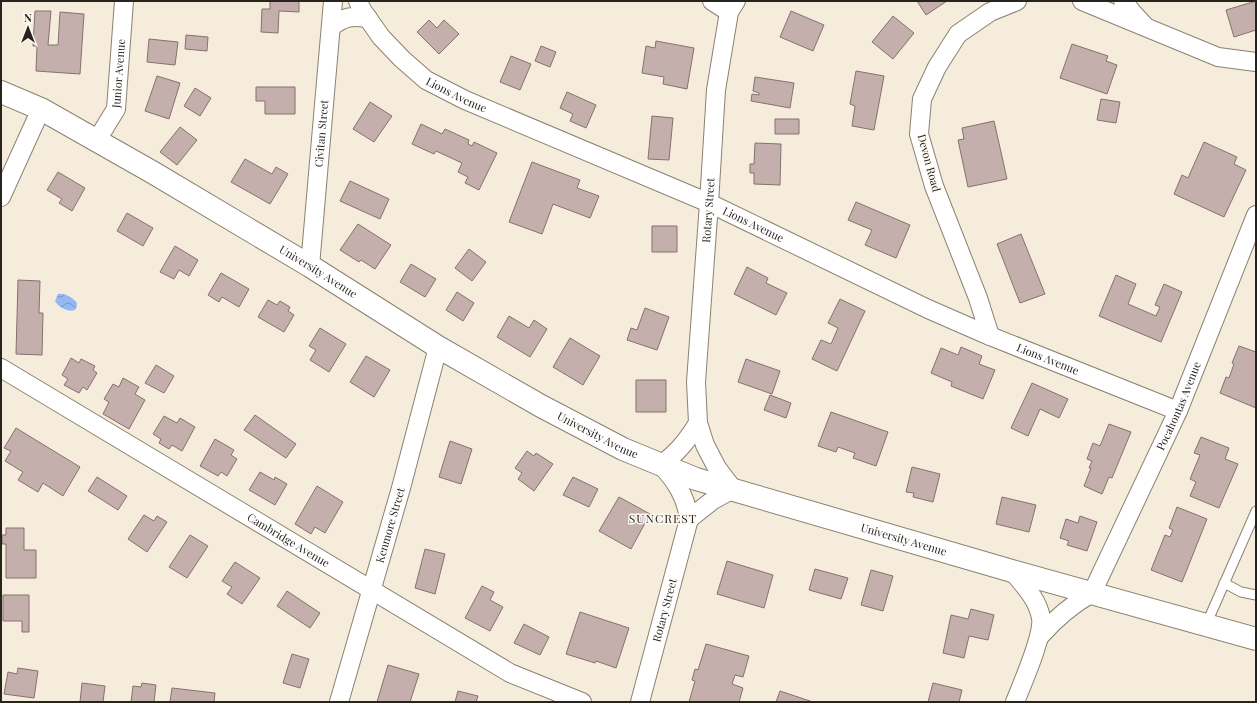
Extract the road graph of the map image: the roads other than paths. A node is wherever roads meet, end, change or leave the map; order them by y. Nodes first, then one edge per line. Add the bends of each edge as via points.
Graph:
1 (124, 1) edge
2 (333, 1) edge
3 (358, 1) edge
4 (712, 1) edge
5 (1017, 1) edge
6 (1082, 1) edge
7 (1124, 1) edge
8 (733, 6) edge
9 (368, 18) junction
10 (331, 27) junction
11 (1148, 28) junction
12 (1256, 62) edge
13 (1, 92) edge
14 (41, 109) junction
15 (97, 140) junction
16 (1, 198) edge
17 (709, 203) junction
18 (1256, 215) edge
19 (310, 266) junction
20 (990, 336) junction
21 (438, 347) junction
22 (1, 368) edge
23 (1178, 411) junction
24 (698, 423) junction
25 (661, 465) junction
26 (733, 489) junction
27 (1256, 512) edge
28 (689, 519) junction
29 (1012, 571) junction
30 (1224, 583) junction
31 (371, 590) junction
32 (1092, 593) junction
33 (1256, 595) edge
34 (1206, 625) junction
35 (1040, 636) junction
36 (1256, 638) edge
37 (339, 702) edge
38 (582, 702) edge
39 (640, 702) edge
40 (1015, 702) edge

1 - 15 street, Junior Avenue via 116,109
2 - 10 street, Civitan Street
3 - 9 street, Lions Avenue
4 - 8 street
5 - 20 street, Devon Road via 990,12 958,34 922,99 919,134 934,186 978,298
6 - 11 street
7 - 11 street
8 - 17 street, Rotary Street via 716,90
9 - 10 street via 352,16 341,19
9 - 17 street, Lions Avenue via 396,54 426,80 465,100
10 - 19 street, Civitan Street
11 - 12 street via 1218,57
13 - 14 street, University Avenue
14 - 15 street, University Avenue
14 - 16 street
15 - 19 street, University Avenue
17 - 20 street, Lions Avenue via 928,309
17 - 24 street, Rotary Street via 696,382
18 - 23 street, Pocahontas Avenue
19 - 21 street, University Avenue
20 - 23 street, Lions Avenue
21 - 25 street, University Avenue via 541,406 623,449
21 - 31 street, Kenmore Street
22 - 31 street, Cambridge Avenue
23 - 32 street, Pocahontas Avenue
24 - 25 street via 676,454
24 - 26 street, Rotary Street via 705,445 717,468
25 - 26 street, University Avenue via 696,479
25 - 28 street, Rotary Street via 680,489
26 - 28 street via 713,500
26 - 29 street, University Avenue
27 - 30 lane
28 - 39 street, Rotary Street
29 - 32 street, University Avenue
29 - 35 street via 1035,602 1041,618
30 - 33 lane via 1241,592
30 - 34 lane
31 - 37 street, Kenmore Street
31 - 38 street, Cambridge Avenue via 510,673
32 - 34 street, University Avenue
32 - 35 street via 1053,621
34 - 36 street, University Avenue
35 - 40 street

